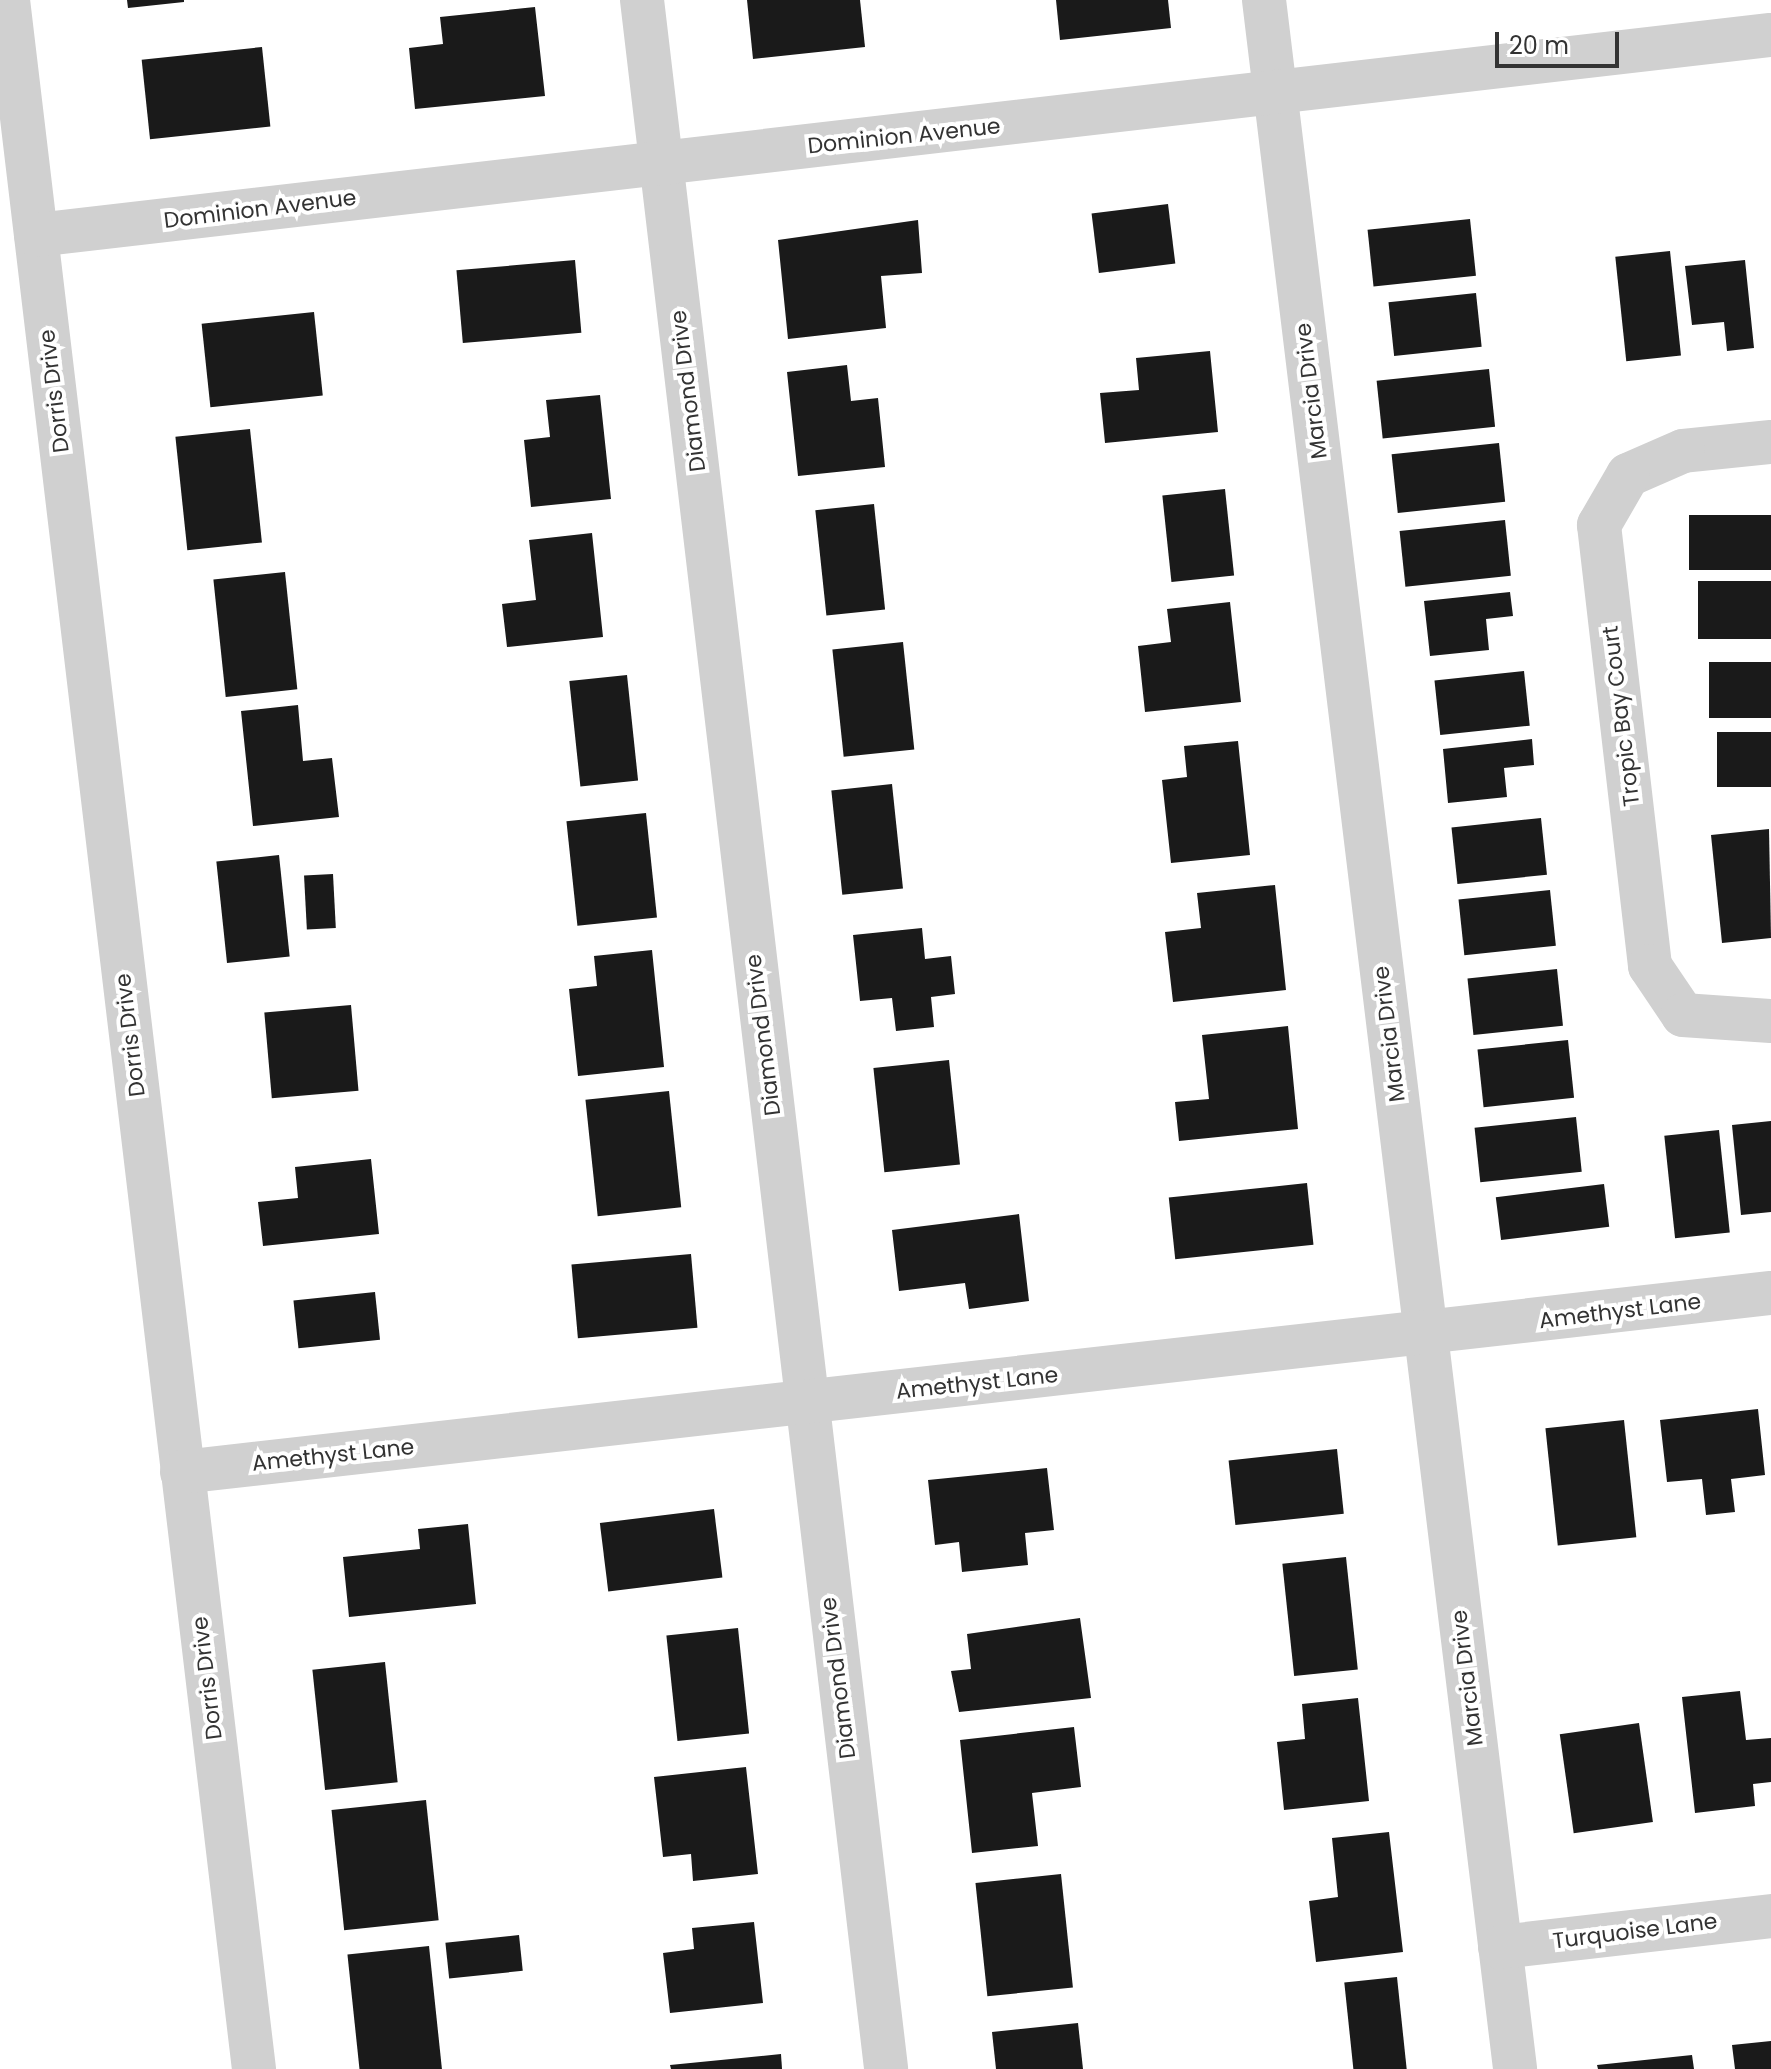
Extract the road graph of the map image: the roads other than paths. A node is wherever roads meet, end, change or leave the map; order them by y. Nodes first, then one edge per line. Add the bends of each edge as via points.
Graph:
1 (8, 0) edge
2 (642, 0) edge
3 (1264, 0) edge
4 (1771, 35) edge
5 (1275, 95) junction
6 (662, 162) junction
7 (36, 235) junction
8 (1771, 442) edge
9 (1771, 1021) edge
10 (1771, 1293) edge
11 (1426, 1334) junction
12 (805, 1402) junction
13 (182, 1472) junction
14 (1771, 1916) edge
15 (1500, 1947) junction
16 (254, 2069) edge
17 (886, 2069) edge
18 (1515, 2069) edge

1 - 7 street, Dorris Drive
2 - 6 street, Diamond Drive
3 - 5 street, Marcia Drive
4 - 5 street, Dominion Avenue via 1390,73
5 - 6 street, Dominion Avenue
5 - 11 street, Marcia Drive
6 - 7 street, Dominion Avenue
6 - 12 street, Diamond Drive
7 - 13 street, Dorris Drive
8 - 9 street, Tropic Bay Court via 1683,451 1628,475 1599,525 1650,966 1683,1015
10 - 11 street, Amethyst Lane
11 - 12 street, Amethyst Lane
11 - 15 street, Marcia Drive
12 - 13 street, Amethyst Lane
12 - 17 street, Diamond Drive
13 - 16 street, Dorris Drive
14 - 15 street, Turquoise Lane
15 - 18 street, Marcia Drive

